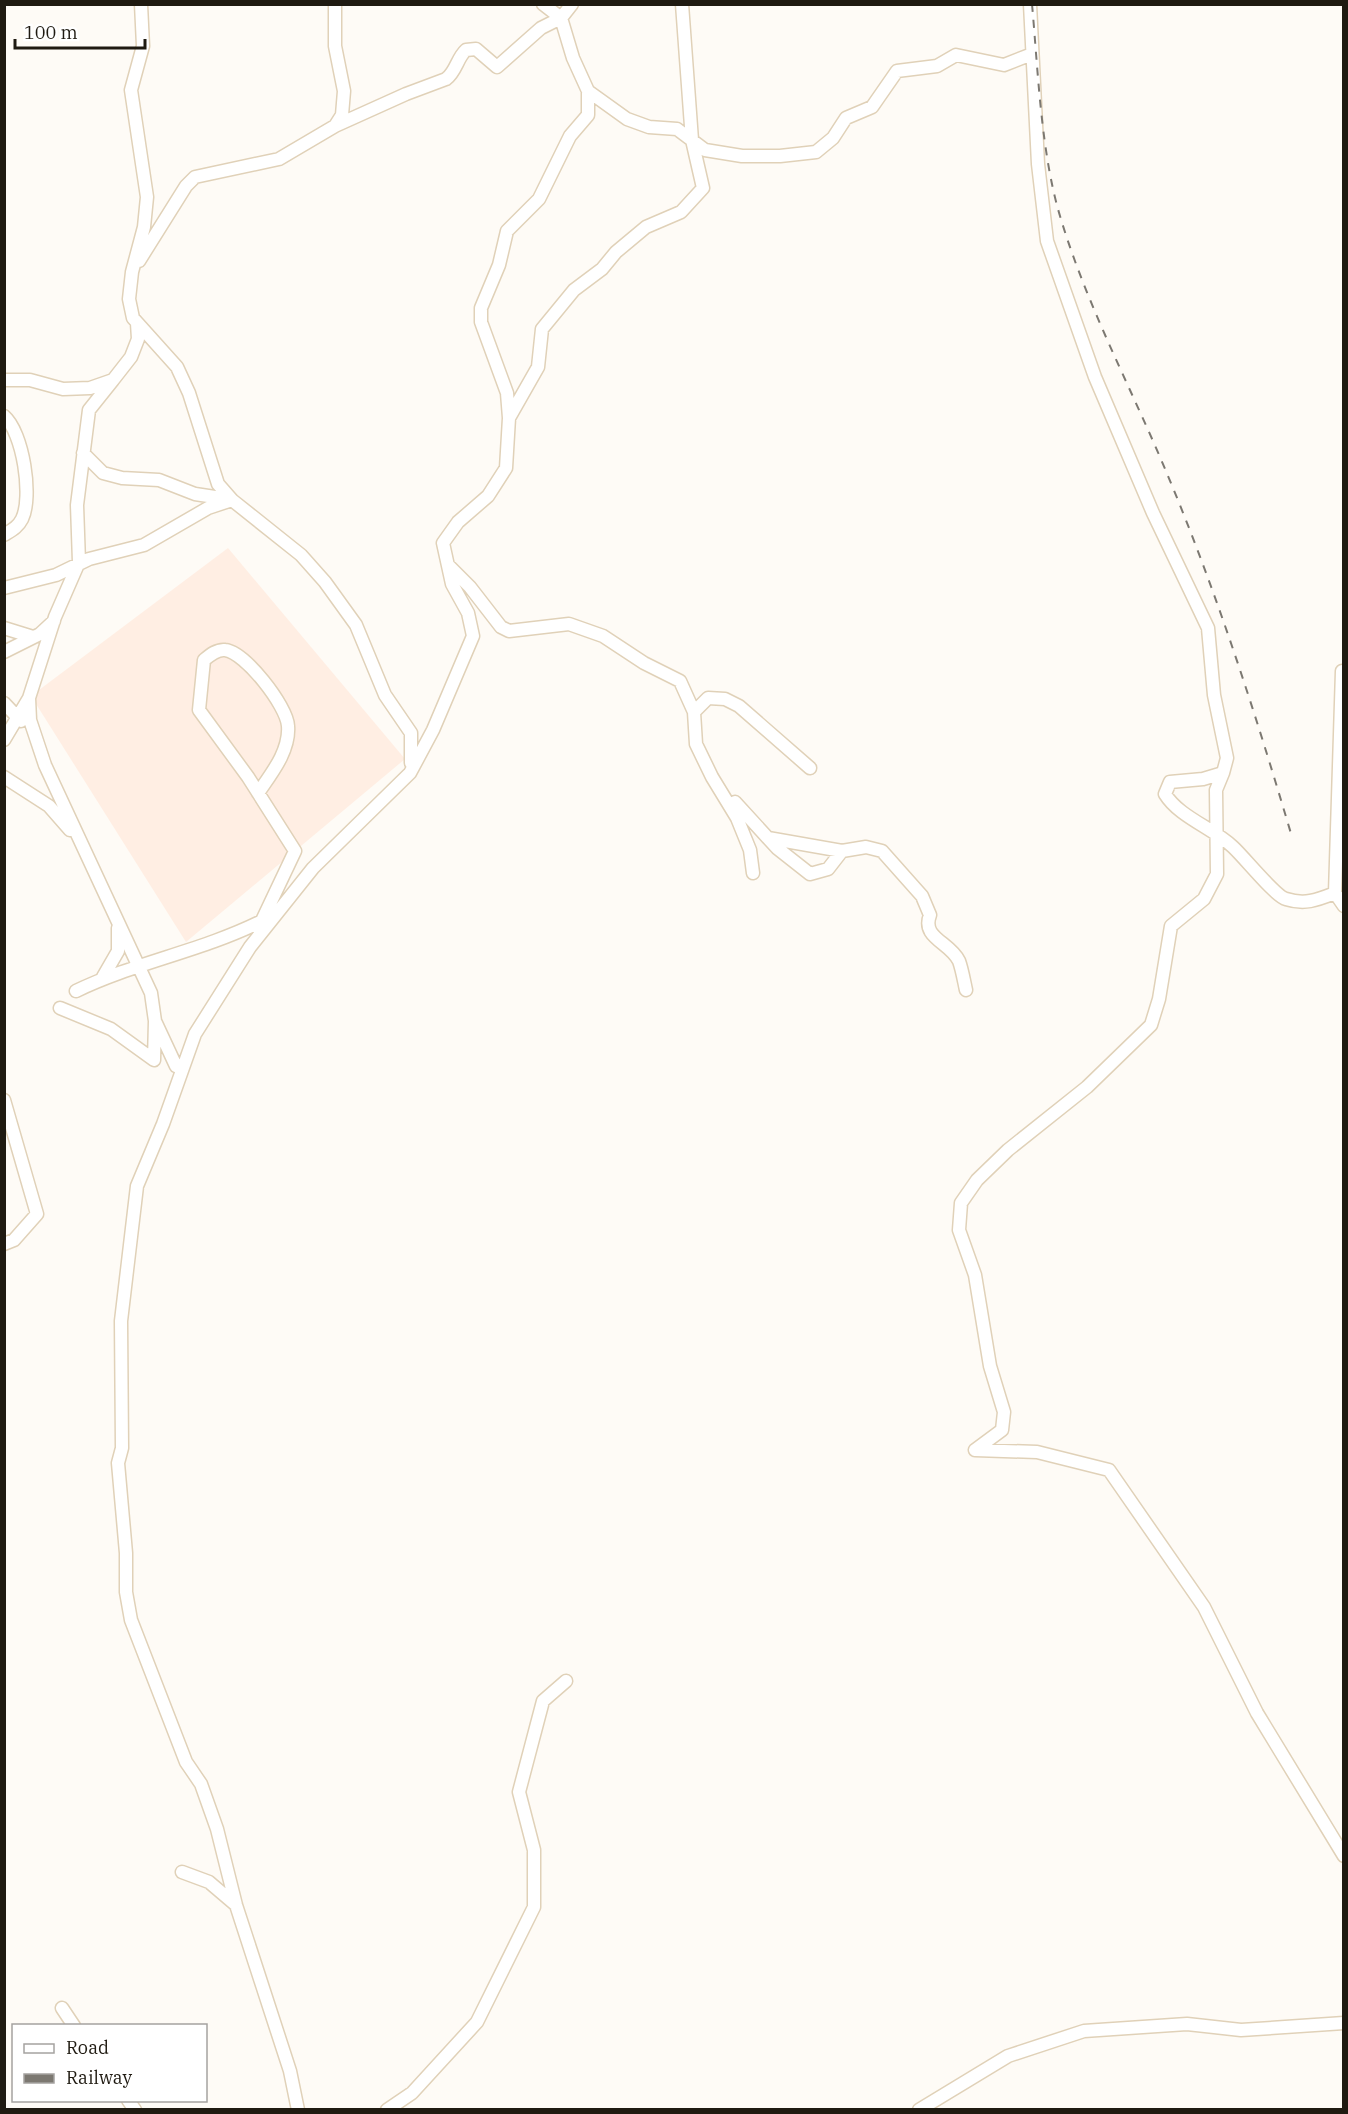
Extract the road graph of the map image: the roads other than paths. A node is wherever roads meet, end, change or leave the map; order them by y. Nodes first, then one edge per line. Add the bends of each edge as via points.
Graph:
1 (141, 4) edge
2 (334, 4) edge
3 (543, 4) edge
4 (572, 4) edge
5 (682, 4) edge
6 (1030, 4) edge
7 (561, 18) junction
8 (1032, 54) junction
9 (588, 91) junction
10 (335, 126) junction
11 (692, 140) junction
12 (132, 272) junction
13 (137, 322) junction
14 (4, 380) edge
15 (113, 381) junction
16 (4, 416) edge
17 (509, 418) junction
18 (83, 453) junction
19 (232, 500) junction
20 (4, 535) edge
21 (79, 562) junction
22 (445, 562) junction
23 (4, 588) edge
24 (54, 621) junction
25 (4, 628) edge
26 (33, 637) junction
27 (4, 652) edge
28 (1342, 671) edge
29 (29, 698) junction
30 (4, 703) edge
31 (693, 712) junction
32 (17, 717) junction
33 (34, 735) junction
34 (4, 740) edge
35 (810, 768) dead end
36 (410, 772) junction
37 (1222, 773) junction
38 (710, 774) junction
39 (4, 777) edge
40 (258, 793) junction
41 (1215, 831) junction
42 (768, 838) junction
43 (80, 843) junction
44 (842, 851) junction
45 (753, 873) dead end
46 (1335, 893) junction
47 (1344, 906) edge
48 (117, 919) junction
49 (262, 921) junction
50 (250, 947) junction
51 (138, 967) junction
52 (103, 977) junction
53 (966, 990) dead end
54 (76, 991) dead end
55 (60, 1008) dead end
56 (155, 1021) junction
57 (176, 1066) dead end
58 (4, 1100) edge
59 (4, 1244) edge
60 (566, 1681) dead end
61 (1344, 1856) edge
62 (182, 1872) dead end
63 (236, 1905) junction
64 (62, 2008) dead end
65 (1344, 2023) edge
66 (73, 2024) edge
67 (298, 2109) edge
68 (387, 2109) edge
69 (919, 2109) edge

1 - 12 street via 143,46 132,90 147,197 144,228
2 - 10 street via 335,46 344,90 342,115
3 - 7 street
4 - 7 street
5 - 11 street
6 - 8 street
7 - 9 street
7 - 10 street via 541,28 497,67 476,49 466,50 446,79
8 - 11 street via 1004,65 956,55 937,66 897,71 872,107 846,118 833,138 816,152 742,156 705,150
8 - 37 street via 1047,241 1095,377 1208,628 1214,695 1227,758
9 - 11 street via 627,119 649,127 677,129
9 - 17 street via 588,115 570,136 546,189 507,231 499,265 481,308 481,322 507,393
10 - 12 street via 279,159 195,177
11 - 17 street via 703,188 681,212 646,227 574,290 542,329 538,367
12 - 13 street via 129,299
13 - 15 street via 138,339
13 - 19 street via 177,367 218,484
14 - 15 street via 30,380 63,389 90,388
15 - 18 street via 88,411
16 - 20 street via 16,432 26,486 21,520
17 - 22 street via 506,468 488,496 458,522 443,543
18 - 19 street via 103,473 159,480 195,494
18 - 21 street via 76,512
19 - 21 street via 208,508 144,545
19 - 36 street via 301,555 356,625 386,695 411,734
21 - 23 street via 56,575
21 - 24 street
22 - 31 street via 501,627 509,631 569,624 603,636 680,681
22 - 36 street via 468,613 472,636 433,730
24 - 26 street
24 - 29 street
25 - 26 street
26 - 27 street
28 - 46 street
29 - 32 street
29 - 33 street
30 - 32 street
31 - 35 street via 708,698 725,699 739,706
31 - 38 street via 696,744
32 - 33 street
32 - 34 street
33 - 43 street
36 - 50 street via 313,868
37 - 41 street via 1216,790
37 - 41 street via 1170,782 1165,794 1173,807
38 - 42 street
38 - 45 street via 737,818 750,850
39 - 43 street via 49,806
40 - 40 street via 199,710 204,660 215,651 235,654 259,676 283,707 288,726 285,747
40 - 49 street via 295,851
41 - 46 street via 1283,899 1309,903
41 - 61 street via 1217,874 1204,899 1172,926 1151,1025 1087,1087 1008,1150 977,1180 961,1203 959,1230 975,1275 990,1366 1004,1412 1002,1430 975,1450 1036,1452 1109,1470 1204,1607 1257,1713
42 - 44 street
42 - 44 street via 810,874 828,870
43 - 48 street
44 - 53 street via 866,847 882,851 922,896 930,915 927,922 931,936 948,947 958,960
46 - 47 street
48 - 51 street
48 - 52 street via 118,951
49 - 50 street
49 - 51 street
50 - 63 street via 195,1034 136,1186 121,1321 122,1448 118,1463 131,1620 186,1762 201,1784 218,1828
51 - 52 street
51 - 56 street via 151,993
52 - 54 street
55 - 56 street via 111,1029 154,1060
56 - 57 street
58 - 59 street via 37,1214 14,1240
60 - 68 street via 543,1701 519,1792 534,1850 534,1907 477,2022 412,2093
62 - 63 street via 209,1882
63 - 67 street via 290,2071
64 - 66 street
65 - 69 street via 1241,2030 1187,2024 1084,2031 1008,2056

